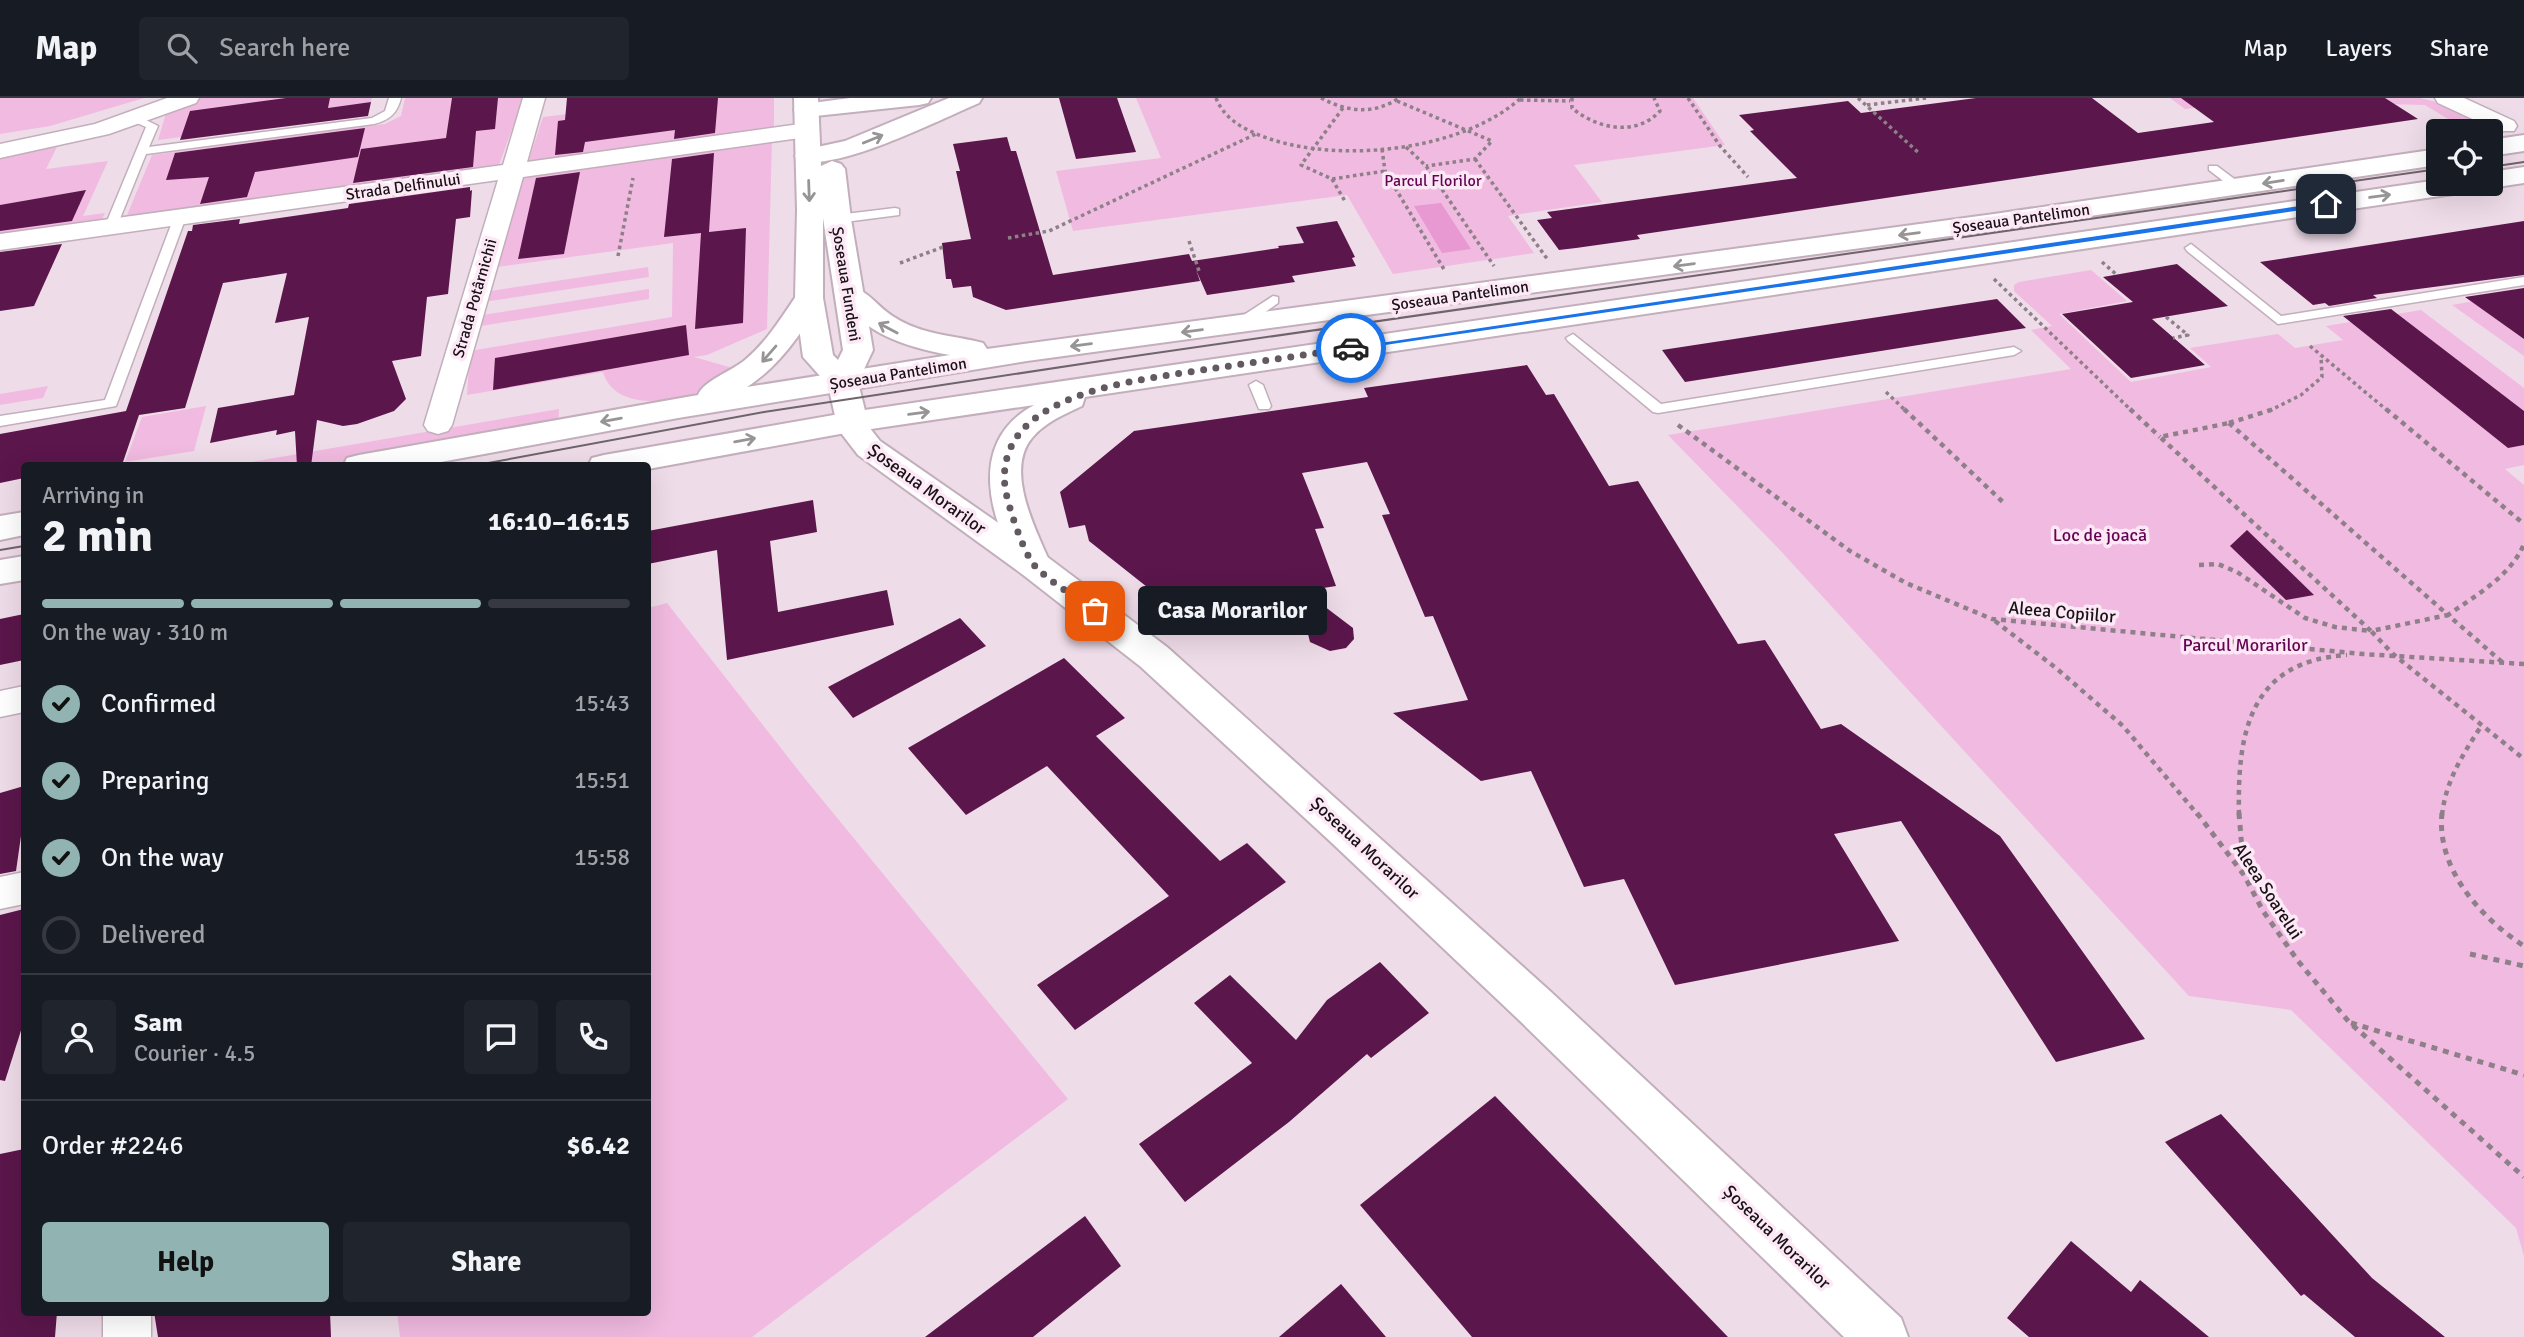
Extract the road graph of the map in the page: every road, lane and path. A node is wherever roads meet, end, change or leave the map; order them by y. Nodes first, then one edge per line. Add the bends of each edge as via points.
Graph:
1 (188, 98) edge
2 (395, 98) edge
3 (534, 98) edge
4 (919, 98) edge
5 (970, 98) edge
6 (1216, 98) edge
7 (1321, 98) edge
8 (1654, 98) edge
9 (1688, 98) edge
10 (1927, 98) edge
11 (2446, 98) edge
12 (1398, 99) edge
13 (1522, 99) edge
14 (1858, 99) edge
15 (1571, 100) edge
16 (1851, 100) dead end
17 (1866, 105) junction
18 (1343, 108) junction
19 (134, 118) junction
20 (816, 122) edge
21 (1466, 129) junction
22 (1256, 134) junction
23 (2515, 135) edge
24 (1405, 146) junction
25 (1314, 149) junction
26 (1382, 149) junction
27 (0, 151) edge
28 (142, 151) junction
29 (638, 153) junction
30 (1920, 154) dead end
31 (1475, 159) junction
32 (2426, 159) edge
33 (1426, 166) junction
34 (2213, 168) dead end
35 (512, 170) junction
36 (1385, 171) junction
37 (2524, 175) edge
38 (1748, 177) dead end
39 (1332, 178) junction
40 (2503, 178) edge
41 (2239, 187) junction
42 (2426, 190) edge
43 (1346, 203) dead end
44 (895, 212) dead end
45 (180, 217) junction
46 (836, 219) junction
47 (111, 226) junction
48 (1008, 237) dead end
49 (1189, 240) dead end
50 (0, 242) edge
51 (943, 247) dead end
52 (2191, 248) dead end
53 (618, 256) dead end
54 (2101, 261) dead end
55 (1549, 262) dead end
56 (900, 263) dead end
57 (1496, 269) dead end
58 (1199, 271) dead end
59 (2117, 275) dead end
60 (1448, 276) dead end
61 (1994, 279) dead end
62 (2524, 281) edge
63 (850, 294) junction
64 (809, 298) junction
65 (1273, 300) dead end
66 (2166, 317) dead end
67 (1238, 325) junction
68 (1573, 338) dead end
69 (2173, 338) dead end
70 (2309, 346) dead end
71 (2014, 351) dead end
72 (1027, 352) junction
73 (2320, 355) junction
74 (1867, 375) junction
75 (843, 382) junction
76 (1118, 383) junction
77 (1256, 385) dead end
78 (1264, 406) dead end
79 (678, 408) junction
80 (1658, 409) junction
81 (0, 421) edge
82 (851, 422) junction
83 (2229, 423) junction
84 (438, 425) dead end
85 (2160, 437) junction
86 (381, 462) edge
87 (626, 462) edge
88 (2005, 504) dead end
89 (2524, 523) edge
90 (21, 524) edge
91 (0, 528) edge
92 (2524, 544) edge
93 (1034, 565) junction
94 (2199, 565) dead end
95 (21, 568) edge
96 (0, 572) edge
97 (2448, 615) junction
98 (1992, 619) junction
99 (2371, 631) junction
100 (2363, 654) junction
101 (2393, 654) junction
102 (2504, 663) junction
103 (2524, 664) edge
104 (21, 700) edge
105 (0, 704) edge
106 (2482, 725) junction
107 (2524, 759) edge
108 (2244, 875) junction
109 (21, 889) edge
110 (0, 893) edge
111 (2524, 946) edge
112 (2470, 954) dead end
113 (2524, 966) edge
114 (2349, 1022) junction
115 (2524, 1075) edge
116 (2524, 1177) edge
117 (127, 1316) edge
118 (127, 1337) edge
119 (1882, 1337) edge

1 - 19 street
2 - 28 lane via 392,111 374,121
3 - 35 street, Strada Potârnichii
4 - 20 main road
20 -> 5 main road via 852,148
6 - 22 path via 1221,112
7 - 18 path
8 - 15 path via 1660,111 1656,117 1619,127 1590,121 1572,108
9 - 38 path via 1720,146
10 - 17 path
11 - 23 street via 2476,109
12 - 18 path via 1373,109
12 - 21 path
13 - 15 path
13 - 21 path
14 - 16 path
14 - 17 path
17 - 30 path
18 - 25 path
19 - 27 street via 69,138
19 - 28 lane via 152,126
20 - 29 street, Strada Delfinului
20 - 46 main road, Șoseaua Fundeni
20 -> 64 main road, Șoseaua Fundeni
21 - 24 path
21 - 31 path via 1492,141
22 - 25 path
22 - 48 path via 1049,231
24 - 26 path
24 - 33 path
25 - 26 path
25 - 39 path via 1301,166
26 - 36 path
28 - 47 lane
29 - 35 street, Strada Delfinului
29 - 53 path
31 - 33 path
31 - 55 path
32 -> 41 main road, Șoseaua Pantelimon
33 - 57 path
34 - 41 lane
35 - 45 street, Strada Delfinului
35 - 84 street, Strada Potârnichii
36 - 39 path
36 - 60 path
37 - 40 main road
39 - 43 path
41 -> 67 main road, Șoseaua Pantelimon
76 -> 42 main road, Șoseaua Pantelimon
44 - 46 lane
45 - 47 street, Strada Delfinului
45 - 81 lane via 111,403
46 - 63 main road, Șoseaua Fundeni
47 - 50 street, Strada Delfinului
49 - 58 path
51 - 56 path
52 - 62 lane via 2278,320
54 - 59 path
61 - 85 path
72 -> 63 main road via 915,340 876,321
63 - 75 main road, Șoseaua Fundeni via 858,350
64 - 75 main road, Șoseaua Fundeni via 818,357
64 -> 79 main road via 757,368
65 - 67 lane
66 - 69 path via 2188,335
67 -> 72 main road, Șoseaua Pantelimon
68 - 80 lane
70 - 73 path
71 - 74 lane
72 - 75 main road, Șoseaua Pantelimon
73 - 83 path via 2322,377 2294,401
73 - 89 path
74 - 80 lane
74 - 88 path
75 - 79 main road, Șoseaua Pantelimon
75 - 82 main road, Șoseaua Morarilor
82 -> 76 main road, Șoseaua Pantelimon
76 - 93 main road via 1041,414 1021,430 1008,450 1006,495
77 - 78 lane
79 -> 86 main road, Șoseaua Pantelimon
80 - 98 path, Aleea Copiilor via 1850,551 1906,583
87 -> 82 main road, Șoseaua Pantelimon
82 - 93 main road, Șoseaua Morarilor via 862,441 884,461
83 - 85 path
83 - 97 path
85 - 99 path
90 - 91 main road
92 - 97 path via 2521,556
93 - 119 main road, Șoseaua Morarilor via 1154,657 1348,831
94 - 99 path via 2218,564 2237,572 2305,618
95 - 96 main road
97 - 99 path
97 - 102 path
98 - 100 path, Aleea Copiilor
98 - 108 path, Aleea Soarelui via 2123,726
99 - 101 path
100 - 101 path, Aleea Copiilor
100 - 108 path via 2322,656 2289,668 2262,693 2244,736 2237,820
101 - 102 path, Aleea Copiilor
101 - 106 path
102 - 103 path, Aleea Copiilor
104 - 105 street
106 - 107 path
106 - 111 path via 2444,796 2441,829 2458,878 2472,899 2492,922
108 - 114 path, Aleea Soarelui via 2298,961
109 - 110 street
112 - 113 path
114 - 115 path
114 - 116 path, Aleea Soarelui
117 - 118 street

